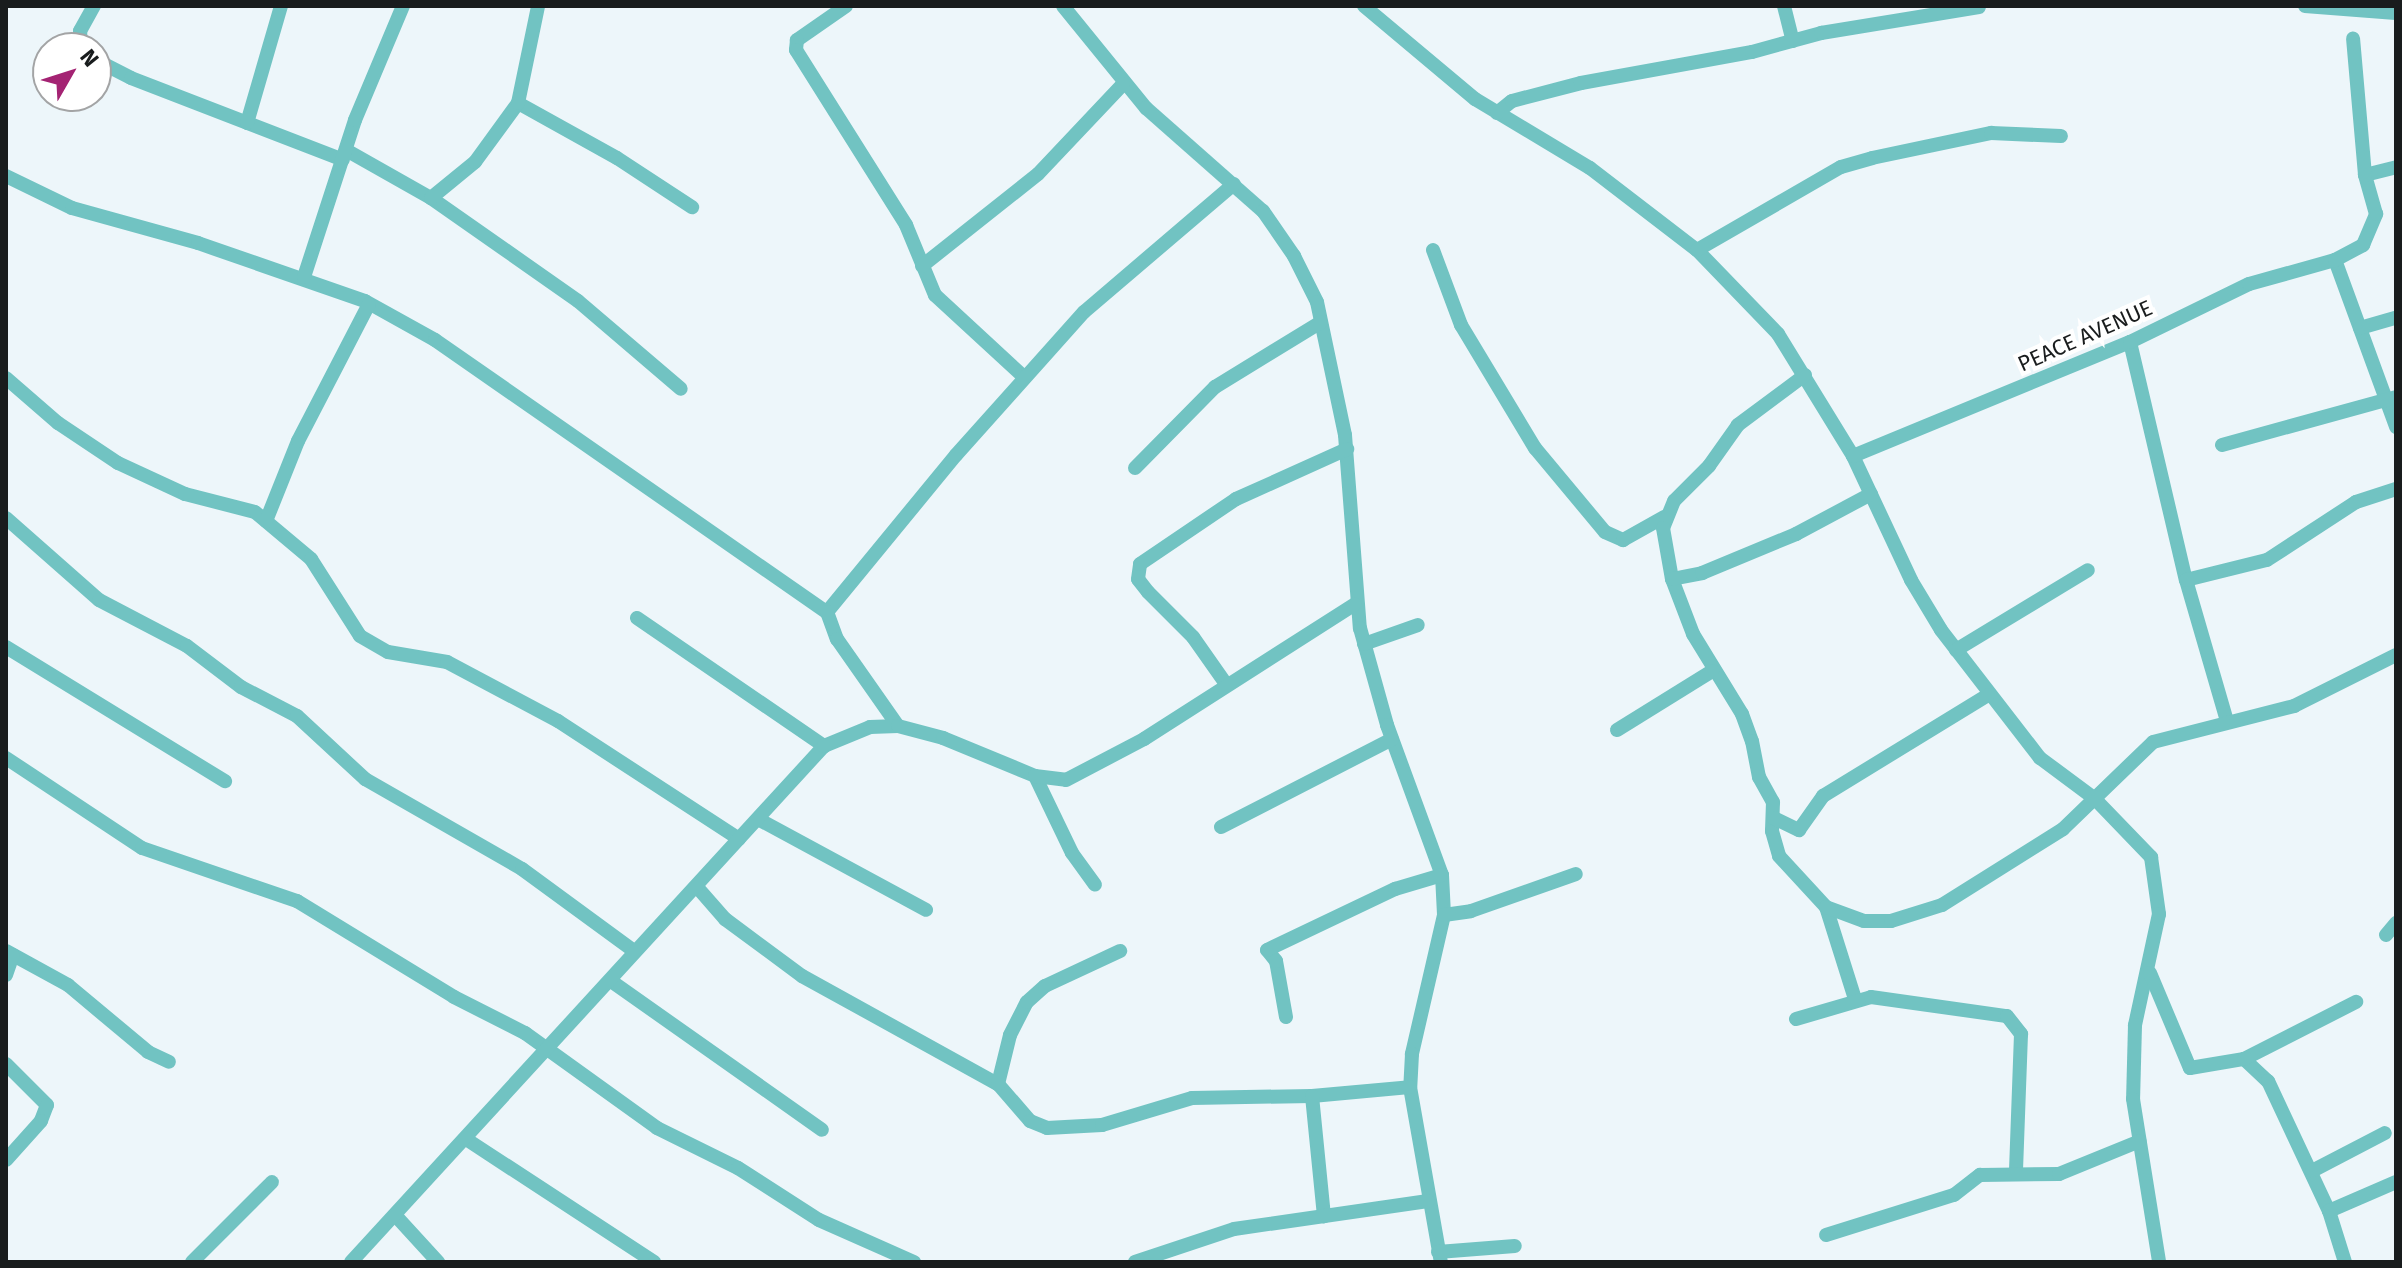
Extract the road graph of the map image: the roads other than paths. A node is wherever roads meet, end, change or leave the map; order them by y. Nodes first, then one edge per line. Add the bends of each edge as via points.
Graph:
1 (94, 6) edge
2 (281, 6) edge
3 (403, 6) edge
4 (538, 6) edge
5 (846, 6) edge
6 (1063, 6) edge
7 (1364, 6) edge
8 (1784, 6) edge
9 (2305, 6) edge
10 (1979, 7) edge
11 (2333, 7) edge
12 (2378, 9) edge
13 (2396, 13) edge
14 (80, 32) edge
15 (2353, 39) dead end
16 (1793, 41) junction
17 (112, 67) edge
18 (1123, 84) junction
19 (518, 103) junction
20 (1497, 113) junction
21 (247, 123) junction
22 (2061, 136) dead end
23 (344, 155) junction
24 (2396, 167) edge
25 (2365, 175) junction
26 (6, 176) edge
27 (1234, 184) junction
28 (431, 198) junction
29 (692, 207) dead end
30 (1433, 250) dead end
31 (1697, 250) junction
32 (2335, 260) junction
33 (922, 266) junction
34 (304, 277) junction
35 (369, 304) junction
36 (2396, 318) edge
37 (1321, 322) junction
38 (2360, 328) junction
39 (2130, 342) junction
40 (1805, 375) junction
41 (6, 378) edge
42 (1025, 378) junction
43 (681, 389) dead end
44 (2390, 398) edge
45 (2396, 427) edge
46 (2222, 445) dead end
47 (1347, 449) junction
48 (1853, 456) junction
49 (1135, 468) dead end
50 (2396, 489) edge
51 (1871, 494) junction
52 (1664, 517) junction
53 (6, 518) edge
54 (266, 521) junction
55 (2088, 570) dead end
56 (1672, 579) junction
57 (2186, 580) junction
58 (1355, 604) junction
59 (827, 612) junction
60 (637, 618) dead end
61 (1418, 625) dead end
62 (1364, 644) junction
63 (6, 647) edge
64 (1956, 650) junction
65 (2396, 655) edge
66 (1712, 671) junction
67 (1226, 684) junction
68 (1988, 695) junction
69 (2227, 721) junction
70 (898, 726) junction
71 (1617, 730) dead end
72 (1392, 739) junction
73 (824, 746) junction
74 (6, 758) edge
75 (1035, 776) junction
76 (225, 781) dead end
77 (2095, 799) junction
78 (1774, 818) junction
79 (758, 819) junction
80 (1221, 827) dead end
81 (739, 839) junction
82 (1576, 874) dead end
83 (1442, 875) junction
84 (1095, 885) dead end
85 (697, 887) junction
86 (1826, 907) junction
87 (926, 910) dead end
88 (1444, 915) junction
89 (634, 951) junction
90 (1120, 951) dead end
91 (10, 953) edge
92 (2150, 973) junction
93 (6, 975) edge
94 (611, 981) junction
95 (1855, 999) junction
96 (2356, 1002) dead end
97 (1286, 1017) dead end
98 (1796, 1019) dead end
99 (545, 1048) junction
100 (2244, 1059) junction
101 (169, 1062) dead end
102 (6, 1064) edge
103 (998, 1084) junction
104 (1410, 1087) junction
105 (1312, 1096) junction
106 (822, 1130) dead end
107 (2385, 1133) dead end
108 (466, 1139) junction
109 (2140, 1141) junction
110 (6, 1160) edge
111 (2312, 1171) junction
112 (2016, 1172) junction
113 (272, 1182) dead end
114 (2396, 1182) edge
115 (1428, 1201) junction
116 (2329, 1211) junction
117 (395, 1215) junction
118 (1324, 1216) junction
119 (1826, 1235) dead end
120 (1515, 1246) dead end
121 (1439, 1257) edge
122 (192, 1262) edge
123 (351, 1262) edge
124 (438, 1262) edge
125 (654, 1262) edge
126 (914, 1262) edge
127 (1135, 1262) edge
128 (2159, 1262) edge
129 (2345, 1262) edge

1 - 14 street
2 - 21 street
3 - 23 street
4 - 19 street
5 - 33 street via 797,40 796,50 894,205
6 - 18 street
7 - 20 street
8 - 16 street
9 - 11 street
10 - 16 street
11 - 12 street
12 - 13 street
15 - 25 street
16 - 20 street via 1581,83 1512,101
17 - 21 street
18 - 27 street
18 - 33 street via 1038,174
19 - 28 street via 475,162
19 - 29 street
20 - 31 street via 1590,168
21 - 23 street
22 - 31 street via 1991,133 1841,167
23 - 28 street
23 - 34 street
24 - 25 street
25 - 32 street, PEACE AVENUE via 2376,214 2374,229 2363,245
26 - 34 street via 72,208
27 - 37 street via 1263,211 1294,256
27 - 42 street via 1084,312
28 - 43 street via 578,301
30 - 52 street via 1461,325 1535,448 1605,532 1623,540
31 - 40 street via 1778,334
32 - 38 street
32 - 39 street, PEACE AVENUE via 2249,284
33 - 42 street via 935,295
34 - 35 street
35 - 54 street via 298,441
35 - 59 street via 435,340
36 - 38 street
37 - 47 street
37 - 49 street via 1215,387
38 - 44 street
39 - 48 street, PEACE AVENUE
39 - 57 street
40 - 48 street
40 - 52 street via 1738,425
41 - 54 street via 58,423 118,463 185,494 255,512
42 - 59 street
44 - 45 street
44 - 46 street
47 - 58 street via 1359,580
47 - 67 street via 1236,499 1140,564 1138,579 1193,637
48 - 51 street
50 - 57 street via 2356,502 2267,560
51 - 56 street via 1796,534 1702,573
51 - 64 street via 1911,580
52 - 56 street
53 - 89 street via 99,600 187,646 241,687 297,716 365,779 522,869
54 - 81 street via 311,559 360,636 388,652 447,662 558,721
55 - 64 street
56 - 66 street
57 - 69 street
58 - 62 street
58 - 67 street
59 - 70 street via 837,639
60 - 73 street
61 - 62 street
62 - 72 street
63 - 76 street
64 - 68 street
65 - 69 street via 2294,706
66 - 71 street
66 - 78 street via 1742,714
67 - 75 street via 1144,739 1066,780
68 - 77 street via 2040,758
68 - 78 street via 1823,796 1799,830
69 - 77 street via 2153,742 2137,752
70 - 73 street via 870,727
70 - 75 street via 943,738
72 - 80 street
72 - 83 street
73 - 79 street
74 - 99 street via 142,848 297,901
75 - 84 street via 1072,853
77 - 86 street via 2063,829 1942,905 1878,921 1846,918
77 - 92 street via 2140,840 2156,873 2159,914
78 - 86 street via 1772,831 1786,868
79 - 81 street
79 - 87 street
81 - 85 street
82 - 88 street via 1471,911
83 - 88 street
83 - 97 street via 1395,889 1267,950 1276,961
85 - 89 street
85 - 103 street via 725,919 802,976
86 - 95 street
88 - 104 street via 1412,1054
89 - 94 street
90 - 103 street via 1045,986 1027,1002 1010,1035
91 - 93 street
91 - 101 street via 68,985 148,1052
92 - 100 street via 2190,1068
92 - 109 street via 2135,1025 2133,1099
94 - 99 street
94 - 106 street
95 - 98 street
95 - 112 street via 2007,1016 2015,1024 2021,1034
96 - 100 street
99 - 108 street
99 - 126 street via 657,1128 738,1168 819,1220
100 - 111 street via 2258,1068 2284,1106
102 - 110 street via 47,1105 41,1121
103 - 105 street via 1030,1121 1047,1128 1102,1125 1192,1098
104 - 105 street
104 - 115 street
105 - 118 street
107 - 111 street
108 - 117 street
108 - 125 street
109 - 112 street via 2059,1174
109 - 128 street
111 - 116 street
112 - 119 street via 1980,1175 1954,1195
113 - 122 street
114 - 116 street
115 - 118 street
115 - 121 street
116 - 129 street
117 - 123 street
117 - 124 street
118 - 127 street via 1234,1229
120 - 121 street

